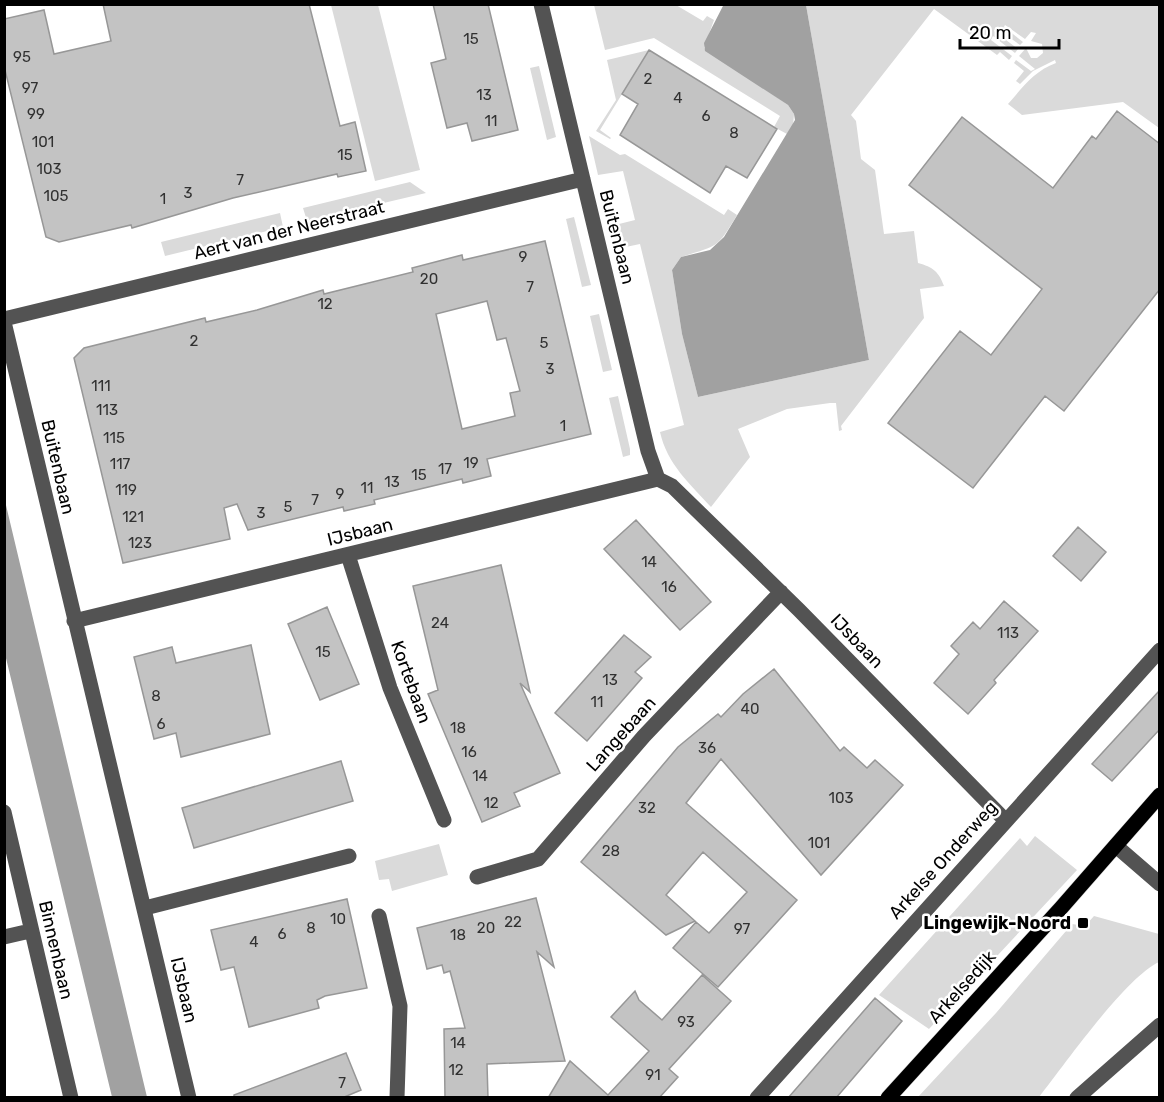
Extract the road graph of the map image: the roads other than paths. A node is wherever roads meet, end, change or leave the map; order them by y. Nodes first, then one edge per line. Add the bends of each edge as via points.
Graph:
1 (541, 4) edge
2 (583, 179) junction
3 (5, 326) edge
4 (658, 478) junction
5 (348, 555) junction
6 (781, 592) junction
7 (74, 621) junction
8 (1160, 650) edge
9 (1160, 795) edge
10 (4, 812) edge
11 (444, 820) dead end
12 (1005, 820) junction
13 (1116, 846) junction
14 (349, 856) dead end
15 (477, 877) dead end
16 (1160, 884) edge
17 (145, 908) junction
18 (379, 916) dead end
19 (30, 931) junction
20 (4, 937) edge
21 (1160, 1024) edge
22 (70, 1098) edge
23 (189, 1098) edge
24 (397, 1098) edge
25 (757, 1098) edge
26 (888, 1098) edge
27 (1077, 1098) edge

1 - 2 street, Buitenbaan
2 - 3 street, Aert van der Neerstraat
2 - 4 street, Buitenbaan via 648,451
3 - 7 street, Buitenbaan
4 - 5 street, IJsbaan
4 - 6 street, IJsbaan via 672,486
5 - 7 street, IJsbaan
5 - 11 street, Kortebaan via 390,688
6 - 12 street, IJsbaan
6 - 15 street, Langebaan via 644,736 538,859
7 - 17 street, IJsbaan
8 - 12 street, Arkelse Onderweg
9 - 13 main road, Arkelsedijk
10 - 19 street, Binnenbaan
12 - 25 street, Arkelse Onderweg
13 - 16 street
13 - 26 main road, Arkelsedijk
14 - 17 street
17 - 23 street, IJsbaan
18 - 24 street via 400,1006
19 - 20 street
19 - 22 street, Binnenbaan
21 - 27 street

